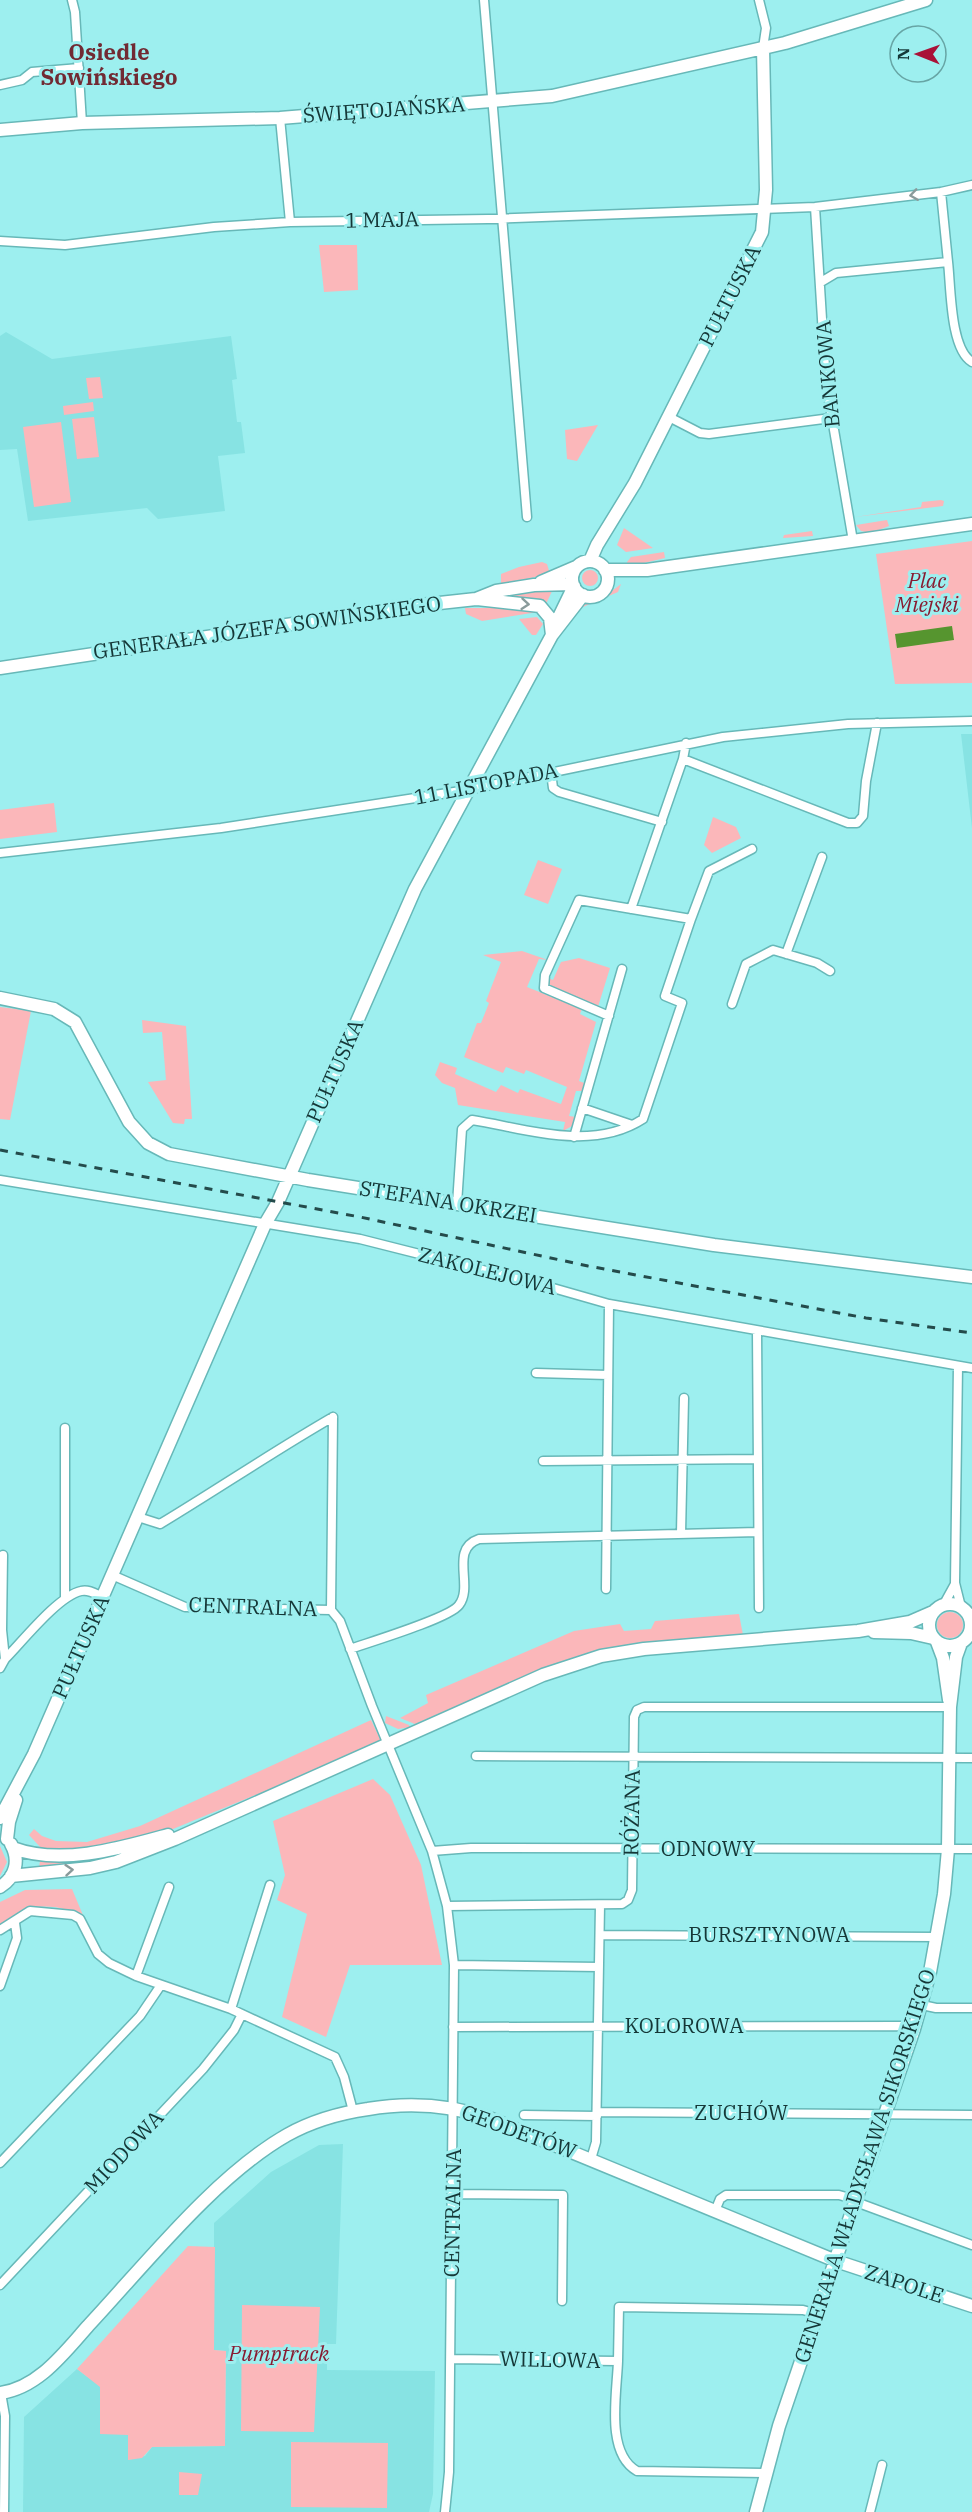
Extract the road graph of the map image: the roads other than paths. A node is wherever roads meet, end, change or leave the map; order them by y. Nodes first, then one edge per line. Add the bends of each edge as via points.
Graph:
1 (72, 0) edge
2 (484, 0) edge
3 (759, 0) edge
4 (926, 0) edge
5 (763, 48) junction
6 (79, 68) junction
7 (0, 86) edge
8 (494, 102) junction
9 (280, 118) junction
10 (82, 123) junction
11 (0, 130) edge
12 (972, 185) edge
13 (941, 192) junction
14 (815, 207) junction
15 (766, 209) junction
16 (502, 218) junction
17 (290, 222) junction
18 (0, 241) edge
19 (948, 262) junction
20 (821, 282) junction
21 (972, 362) edge
22 (669, 417) junction
23 (831, 418) junction
24 (526, 517) dead end
25 (972, 524) edge
26 (853, 541) junction
27 (576, 567) junction
28 (600, 569) junction
29 (534, 585) junction
30 (577, 589) junction
31 (476, 599) junction
32 (552, 635) junction
33 (0, 668) edge
34 (972, 721) edge
35 (877, 723) junction
36 (686, 743) junction
37 (683, 759) junction
38 (551, 772) junction
39 (467, 790) junction
40 (662, 822) junction
41 (752, 849) dead end
42 (0, 854) edge
43 (822, 857) dead end
44 (631, 909) junction
45 (691, 919) junction
46 (786, 954) junction
47 (622, 969) dead end
48 (830, 971) dead end
49 (0, 998) edge
50 (732, 1004) dead end
51 (609, 1016) junction
52 (582, 1108) junction
53 (633, 1125) junction
54 (573, 1137) junction
55 (289, 1176) junction
56 (0, 1180) edge
57 (457, 1204) junction
58 (265, 1224) junction
59 (972, 1277) edge
60 (609, 1304) junction
61 (757, 1331) junction
62 (958, 1366) junction
63 (972, 1368) edge
64 (536, 1373) dead end
65 (608, 1375) junction
66 (684, 1398) dead end
67 (65, 1428) dead end
68 (682, 1459) junction
69 (758, 1459) junction
70 (606, 1460) junction
71 (543, 1461) dead end
72 (138, 1517) junction
73 (758, 1532) junction
74 (681, 1533) junction
75 (606, 1534) junction
76 (3, 1555) dead end
77 (112, 1575) junction
78 (955, 1583) junction
79 (606, 1589) dead end
80 (103, 1597) junction
81 (65, 1598) junction
82 (944, 1604) junction
83 (759, 1608) dead end
84 (331, 1610) junction
85 (966, 1611) edge
86 (933, 1612) junction
87 (858, 1631) junction
88 (967, 1637) edge
89 (935, 1640) junction
90 (351, 1649) junction
91 (5, 1659) junction
92 (0, 1668) edge
93 (950, 1707) junction
94 (389, 1745) junction
95 (476, 1756) dead end
96 (633, 1758) junction
97 (950, 1758) junction
98 (972, 1758) edge
99 (23, 1777) junction
100 (0, 1818) edge
101 (192, 1829) junction
102 (7, 1841) edge
103 (632, 1849) junction
104 (948, 1849) junction
105 (972, 1849) edge
106 (432, 1851) junction
107 (11, 1876) junction
108 (270, 1884) dead end
109 (0, 1887) edge
110 (168, 1887) dead end
111 (600, 1905) junction
112 (447, 1906) junction
113 (15, 1923) junction
114 (0, 1930) edge
115 (600, 1935) junction
116 (937, 1937) junction
117 (454, 1965) junction
118 (599, 1966) junction
119 (136, 1976) junction
120 (161, 1985) junction
121 (0, 1986) edge
122 (922, 2005) junction
123 (972, 2008) edge
124 (231, 2009) junction
125 (242, 2014) junction
126 (599, 2026) junction
127 (453, 2027) junction
128 (914, 2029) junction
129 (454, 2109) junction
130 (352, 2111) junction
131 (597, 2114) junction
132 (524, 2115) dead end
133 (885, 2115) junction
134 (972, 2115) edge
135 (591, 2159) junction
136 (0, 2163) edge
137 (453, 2194) junction
138 (856, 2201) junction
139 (715, 2211) junction
140 (972, 2245) edge
141 (836, 2261) junction
142 (0, 2285) edge
143 (562, 2301) dead end
144 (972, 2306) edge
145 (817, 2314) junction
146 (451, 2359) junction
147 (618, 2361) junction
148 (1, 2393) edge
149 (882, 2464) dead end
150 (766, 2473) junction
151 (4, 2512) edge
152 (445, 2512) edge
153 (756, 2512) edge
154 (870, 2512) edge

1 - 6 street
2 - 8 street
3 - 5 street via 766,28
4 - 5 street, ŚWIĘTOJAŃSKA
5 - 8 street, ŚWIĘTOJAŃSKA via 552,96
5 - 15 street, PUŁTUSKA
6 - 7 street via 32,72 22,80
6 - 10 street
8 - 9 street, ŚWIĘTOJAŃSKA
8 - 16 street
9 - 10 street, ŚWIĘTOJAŃSKA
9 - 17 street
10 - 11 street, ŚWIĘTOJAŃSKA
12 - 13 street, 1 MAJA
13 -> 14 street, 1 MAJA
13 - 19 street
14 - 15 street, 1 MAJA
14 - 20 street, BANKOWA
15 - 16 street, 1 MAJA
15 - 22 street, PUŁTUSKA via 752,257
16 - 17 street, 1 MAJA
16 - 24 street
17 - 18 street, 1 MAJA via 65,245
19 - 20 street via 836,273
19 - 21 street via 957,340 962,355
20 - 23 street, BANKOWA
22 - 23 street via 709,434
22 - 28 street, PUŁTUSKA via 612,522
23 - 26 street, BANKOWA
25 - 26 street
26 - 28 street via 647,570
27 - 28 street, GENERAŁA JÓZEFA SOWIŃSKIEGO
27 - 29 street, GENERAŁA JÓZEFA SOWIŃSKIEGO
27 - 30 street
28 - 30 street via 598,594
29 - 30 street, GENERAŁA JÓZEFA SOWIŃSKIEGO
29 - 31 street, GENERAŁA JÓZEFA SOWIŃSKIEGO via 496,591
30 - 32 street, PUŁTUSKA
31 -> 32 street via 540,606 550,618
31 - 33 street, GENERAŁA JÓZEFA SOWIŃSKIEGO
32 - 39 street, PUŁTUSKA
34 - 35 street, 11 LISTOPADA
35 - 36 street, 11 LISTOPADA
35 - 37 street via 863,816 857,823
36 - 37 street
36 - 38 street, 11 LISTOPADA
37 - 40 street
38 - 39 street, 11 LISTOPADA
38 - 40 street via 553,788 559,792
39 - 42 street, 11 LISTOPADA via 221,828
39 - 55 street, PUŁTUSKA via 415,889
40 - 44 street
41 - 45 street via 709,872
43 - 46 street
44 - 45 street
44 - 51 street via 579,900 543,982 548,992
45 - 53 street via 665,996 682,1003 643,1119
46 - 48 street
46 - 50 street via 773,950 746,964
47 - 51 street
49 - 55 street, STEFANA OKRZEI via 54,1009 75,1022 129,1122 148,1143 169,1154
51 - 52 street
52 - 53 street
52 - 54 street
53 - 54 street via 594,1136
54 - 57 street via 472,1120 466,1123 462,1129
55 - 57 street, STEFANA OKRZEI
55 - 58 street, PUŁTUSKA
56 - 58 street, ZAKOLEJOWA
57 - 59 street, STEFANA OKRZEI via 714,1245
58 - 60 street, ZAKOLEJOWA via 360,1239
58 - 72 street, PUŁTUSKA
60 - 61 street, ZAKOLEJOWA
60 - 65 street
61 - 62 street, ZAKOLEJOWA
61 - 69 street
62 - 63 street, ZAKOLEJOWA
62 - 78 street
64 - 65 street
65 - 70 street
66 - 68 street
67 - 81 street
68 - 69 street
68 - 70 street
68 - 74 street
69 - 73 street
70 - 71 street
70 - 75 street
72 - 77 street, PUŁTUSKA
72 - 84 street via 160,1524 333,1417
73 - 74 street
73 - 83 street
74 - 75 street
75 - 79 street
75 - 90 street via 474,1540 464,1554 464,1595 453,1611
76 - 91 street
77 - 80 street, PUŁTUSKA
77 - 84 street, CENTRALNA via 185,1607
78 - 82 street
78 - 85 street
80 - 81 street via 88,1590
80 - 99 street, PUŁTUSKA
81 - 91 street
82 - 85 street
82 - 86 street
84 - 90 street, CENTRALNA
85 - 88 street via 971,1623
86 - 87 street via 910,1622
86 - 89 street via 928,1625
87 - 89 street via 911,1633
87 - 94 street via 601,1656 543,1675
88 - 89 street via 949,1646
88 - 93 street, GENERAŁA WŁADYSŁAWA SIKORSKIEGO via 956,1658
89 - 93 street, GENERAŁA WŁADYSŁAWA SIKORSKIEGO via 944,1658
90 - 94 street, CENTRALNA
91 - 92 street
93 - 96 street via 644,1707 634,1717
93 - 97 street, GENERAŁA WŁADYSŁAWA SIKORSKIEGO
94 - 101 street
94 - 106 street, CENTRALNA
95 - 96 street
96 - 97 street, RÓŻANA
96 - 103 street, RÓŻANA
97 - 98 street, RÓŻANA
97 - 104 street, GENERAŁA WŁADYSŁAWA SIKORSKIEGO
99 - 100 street, PUŁTUSKA
99 - 102 street, PUŁTUSKA
101 - 102 street via 60,1856 32,1853
107 -> 101 street via 116,1862
102 - 107 street, PUŁTUSKA via 16,1862
103 - 104 street, ODNOWY
103 - 106 street, ODNOWY
103 - 111 street, RÓŻANA via 632,1890 628,1900
104 - 105 street, ODNOWY
104 - 116 street, GENERAŁA WŁADYSŁAWA SIKORSKIEGO
106 - 112 street, CENTRALNA
107 - 109 street
108 - 124 street
110 - 119 street
111 - 112 street
111 - 115 street
112 - 117 street, CENTRALNA
113 - 114 street
113 - 119 street via 30,1911 80,1919 98,1954
113 - 121 street via 17,1938
115 - 116 street, BURSZTYNOWA
115 - 118 street
116 - 122 street, GENERAŁA WŁADYSŁAWA SIKORSKIEGO
117 - 118 street
117 - 127 street, CENTRALNA
118 - 126 street
119 - 120 street
120 - 124 street
120 - 136 street via 140,2016
122 - 123 street
122 - 128 street, GENERAŁA WŁADYSŁAWA SIKORSKIEGO
124 - 125 street
125 - 130 street via 334,2057 344,2077
125 - 142 street, MIODOWA via 203,2069
126 - 127 street, KOLOROWA
126 - 128 street, KOLOROWA
126 - 131 street
127 - 129 street, CENTRALNA
128 - 133 street, GENERAŁA WŁADYSŁAWA SIKORSKIEGO
129 - 130 street, GEODETÓW via 410,2104
129 - 135 street, GEODETÓW via 489,2118
129 - 137 street, CENTRALNA
130 - 148 street, GEODETÓW via 322,2118 287,2134 236,2171 50,2368 16,2390
131 - 132 street, ZUCHÓW
131 - 133 street, ZUCHÓW
131 - 135 street via 596,2148
133 - 134 street, ZUCHÓW
133 - 138 street, GENERAŁA WŁADYSŁAWA SIKORSKIEGO
135 - 139 street, GEODETÓW
137 - 143 street via 563,2195
137 - 146 street, CENTRALNA
138 - 139 street via 839,2195 726,2195
138 - 140 street
138 - 141 street, GENERAŁA WŁADYSŁAWA SIKORSKIEGO
139 - 141 street, GEODETÓW
141 - 144 street, ZAPOLE
141 - 145 street, GENERAŁA WŁADYSŁAWA SIKORSKIEGO
145 - 147 street via 801,2310 619,2307
145 - 150 street, GENERAŁA WŁADYSŁAWA SIKORSKIEGO
146 - 147 street, WILLOWA
146 - 152 street, CENTRALNA via 449,2488
147 - 150 street, WILLOWA via 616,2440 628,2466 637,2471
148 - 151 street, GEODETÓW via 5,2416
149 - 154 street
150 - 153 street, GENERAŁA WŁADYSŁAWA SIKORSKIEGO

